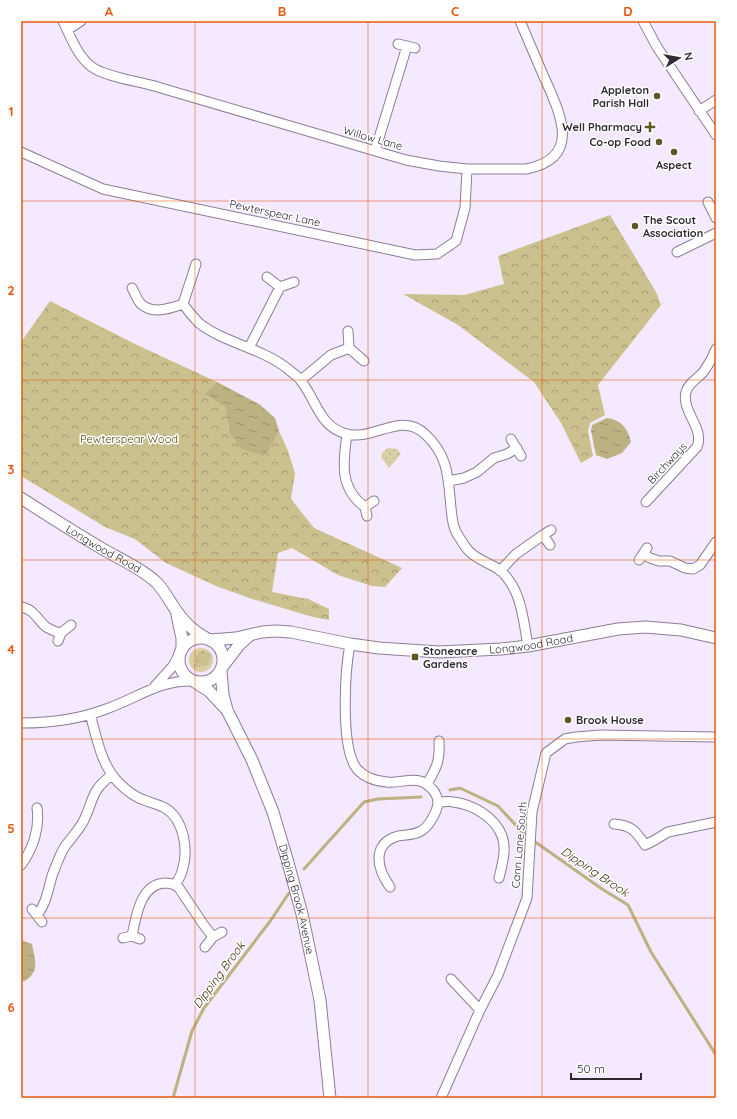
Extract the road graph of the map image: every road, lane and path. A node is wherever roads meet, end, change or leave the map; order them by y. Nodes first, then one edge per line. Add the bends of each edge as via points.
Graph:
1 (81, 21) edge
2 (520, 21) edge
3 (643, 21) edge
4 (65, 25) edge
5 (407, 46) dead end
6 (716, 100) edge
7 (699, 111) junction
8 (716, 135) edge
9 (375, 151) junction
10 (21, 152) edge
11 (467, 169) junction
12 (708, 202) dead end
13 (716, 218) edge
14 (716, 233) edge
15 (677, 252) dead end
16 (196, 264) dead end
17 (267, 277) dead end
18 (294, 282) dead end
19 (280, 287) junction
20 (132, 288) dead end
21 (184, 304) junction
22 (348, 331) dead end
23 (249, 348) junction
24 (349, 348) junction
25 (716, 349) edge
26 (364, 361) dead end
27 (301, 380) junction
28 (676, 390) dead end
29 (686, 392) junction
30 (347, 434) junction
31 (511, 439) dead end
32 (449, 481) junction
33 (21, 498) edge
34 (374, 500) dead end
35 (646, 502) dead end
36 (551, 530) dead end
37 (543, 535) junction
38 (716, 542) edge
39 (550, 546) dead end
40 (643, 554) dead end
41 (500, 571) junction
42 (21, 607) edge
43 (176, 611) junction
44 (71, 625) dead end
45 (250, 636) junction
46 (716, 638) edge
47 (208, 639) junction
48 (350, 644) junction
49 (528, 646) junction
50 (181, 651) junction
51 (222, 669) junction
52 (194, 682) junction
53 (153, 688) junction
54 (227, 710) junction
55 (90, 714) junction
56 (21, 723) edge
57 (716, 737) edge
58 (439, 741) dead end
59 (112, 775) junction
60 (428, 784) junction
61 (438, 802) junction
62 (37, 807) dead end
63 (716, 822) edge
64 (614, 824) dead end
65 (21, 865) edge
66 (499, 878) dead end
67 (175, 885) junction
68 (390, 887) dead end
69 (37, 915) dead end
70 (131, 937) dead end
71 (205, 947) dead end
72 (451, 979) dead end
73 (480, 1010) junction
74 (330, 1098) edge
75 (441, 1098) edge

1 - 4 street
2 - 11 street, Willow Lane via 557,106 563,127 559,148 548,161 526,169
3 - 7 street
4 - 9 street, Willow Lane via 82,56 97,70
5 - 9 street
6 - 7 street
7 - 8 street
9 - 11 street, Willow Lane via 406,160
10 - 11 street, Pewterspear Lane via 103,189 415,255 437,254 456,241 465,208
12 - 13 street
14 - 15 street
16 - 21 street
17 - 19 street
18 - 19 street
19 - 23 street
20 - 21 street via 142,304 149,308 159,310
21 - 23 street via 192,316 210,330
22 - 24 street
23 - 27 street via 273,359
24 - 26 street
24 - 27 street via 331,355
25 - 29 street via 704,372
27 - 30 street via 322,418 333,428
28 - 29 street
29 - 35 street, Birchways via 688,410 700,441
30 - 32 street via 364,435 402,424 414,427 424,432 433,442 442,456
30 - 34 street via 344,455 347,486 366,512
31 - 32 street via 519,452 494,458 477,472
32 - 41 street via 453,521 457,534 468,551
33 - 43 street, Longwood Road via 63,526 141,570 156,582
36 - 37 street
37 - 39 street
37 - 41 street via 516,554
38 - 40 street via 700,565 693,569 670,561 659,561
41 - 49 street via 519,598
42 - 44 street via 33,611 46,627 60,637
43 - 47 street, Longwood Road via 196,632
43 - 50 street, Longwood Road via 182,638
45 - 47 street, Longwood Road
45 - 48 street, Longwood Road via 275,631 291,632
45 - 51 street via 239,645
46 - 49 street, Longwood Road via 681,630 645,627
47 - 50 street via 192,640
47 - 51 street via 219,647 222,653
48 - 49 street, Longwood Road via 439,652
48 - 60 street via 346,683 347,742 350,757 365,776 374,780 388,783 417,780
50 - 52 street via 179,666
50 - 53 street via 170,669
51 - 52 street via 212,680
51 - 54 street, Dipping Brook Avenue via 223,695
52 - 53 street via 181,681
52 - 54 street, Dipping Brook Avenue via 209,691
53 - 55 street via 122,703
54 - 74 street, Dipping Brook Avenue via 252,760 273,812 302,914 320,1000
55 - 56 street
55 - 59 street via 101,753
57 - 73 street, Cann Lane South via 576,737 566,739 546,752 532,812 527,898 498,975
58 - 60 street via 440,759
59 - 67 street via 134,795 164,807 177,819 182,832 184,852 182,870
59 - 69 street via 95,791 84,820 65,847 53,872 45,902
60 - 61 street
61 - 66 street via 453,802 470,807 496,825 502,836 504,850
61 - 68 street via 433,819 420,832 397,837 385,843 379,851 383,877
62 - 65 street via 36,832
63 - 64 street via 668,832 645,845 631,828
67 - 70 street via 160,883 149,889 137,913
67 - 71 street via 183,892 194,911 218,935
72 - 73 street
73 - 75 street, Cann Lane South

